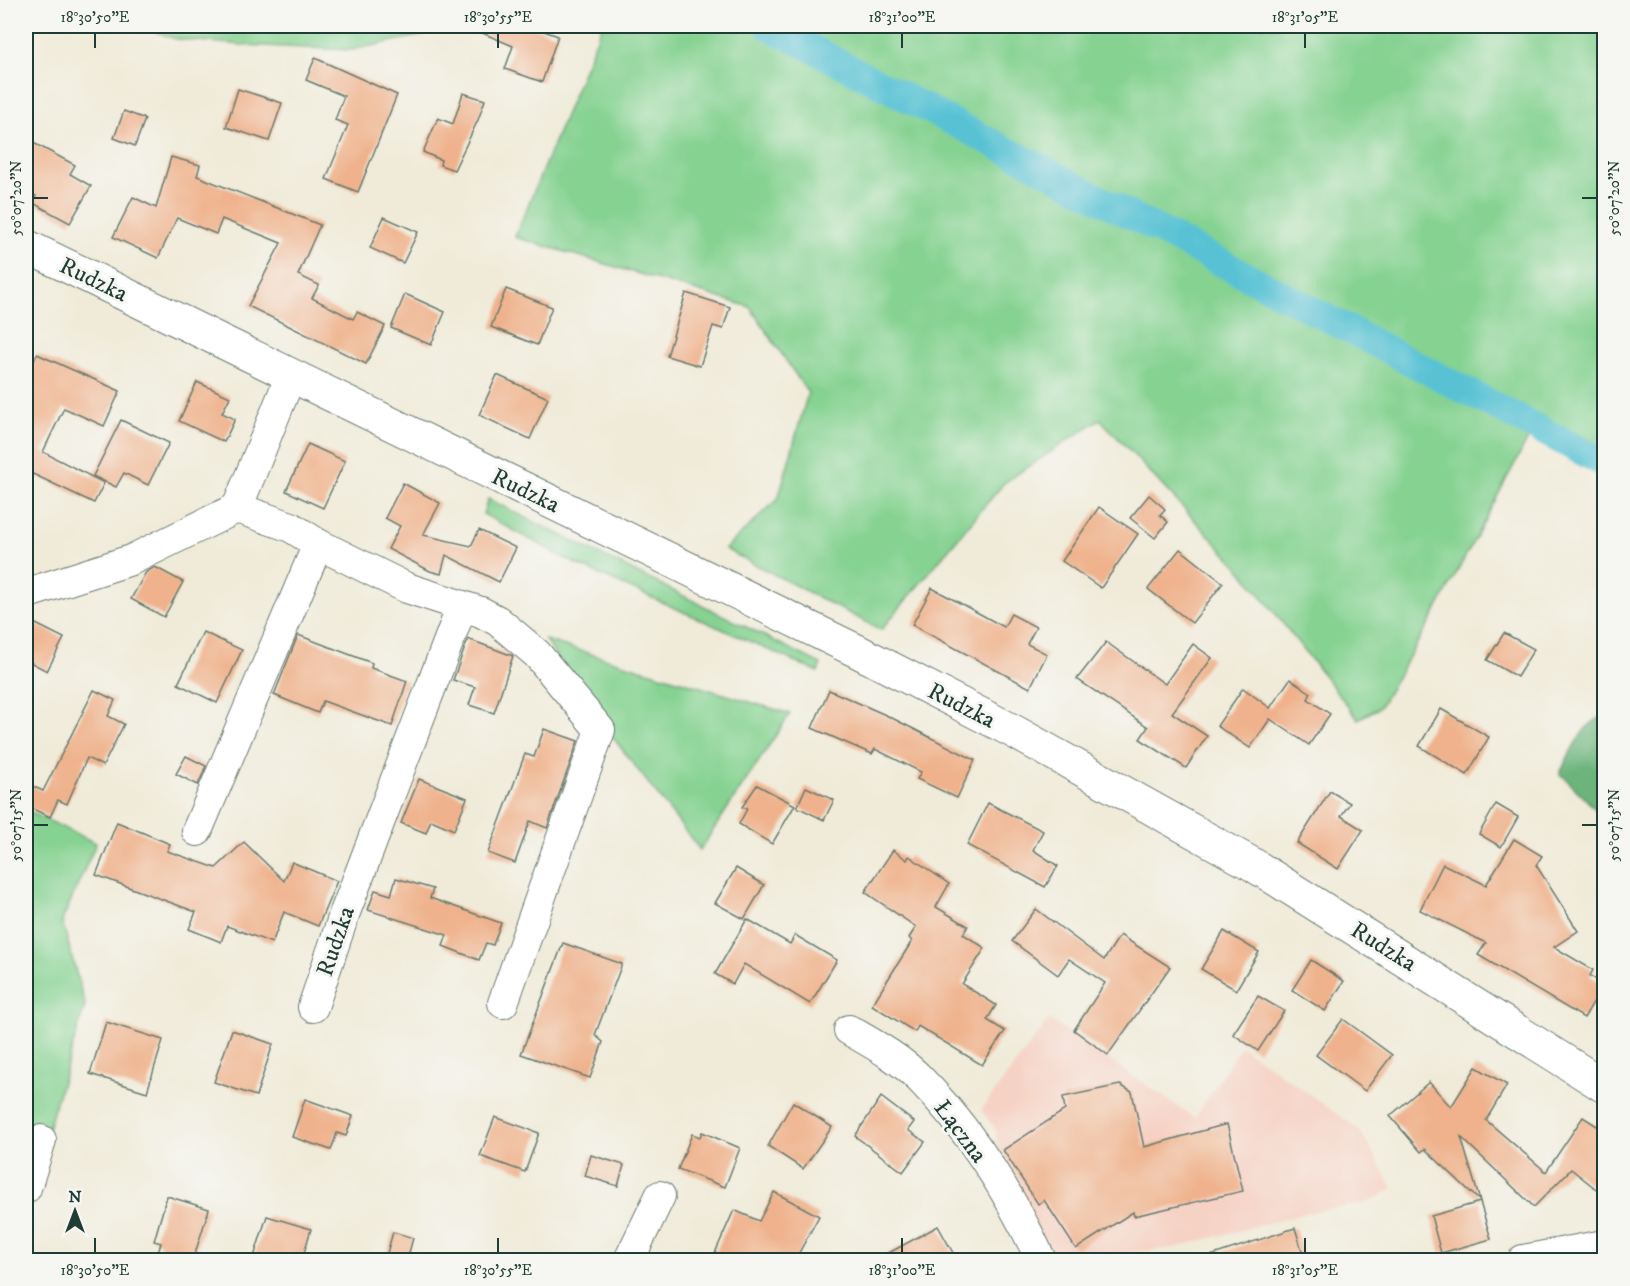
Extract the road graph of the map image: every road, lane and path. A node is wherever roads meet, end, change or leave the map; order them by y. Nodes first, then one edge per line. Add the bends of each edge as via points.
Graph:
1 (26, 246) edge
2 (291, 375) junction
3 (237, 508) junction
4 (318, 544) junction
5 (28, 593) dead end
6 (462, 606) junction
7 (197, 831) dead end
8 (503, 1003) dead end
9 (313, 1007) dead end
10 (849, 1030) dead end
11 (1605, 1086) edge
12 (41, 1140) dead end
13 (26, 1188) edge
14 (660, 1196) dead end
15 (1605, 1245) edge
16 (629, 1260) edge
17 (1041, 1260) edge
18 (1523, 1260) edge

1 - 2 main road, Rudzka
2 - 3 street
2 - 11 main road, Rudzka via 1013,731 1234,854
3 - 4 street via 291,526
3 - 5 street via 131,560
4 - 6 street via 407,588
4 - 7 street
6 - 8 street via 498,621 523,639 600,730
6 - 9 street, Rudzka via 348,904
10 - 17 street, Łączna via 890,1054 921,1079 950,1113 1014,1204
12 - 13 street
14 - 16 street
15 - 18 street

